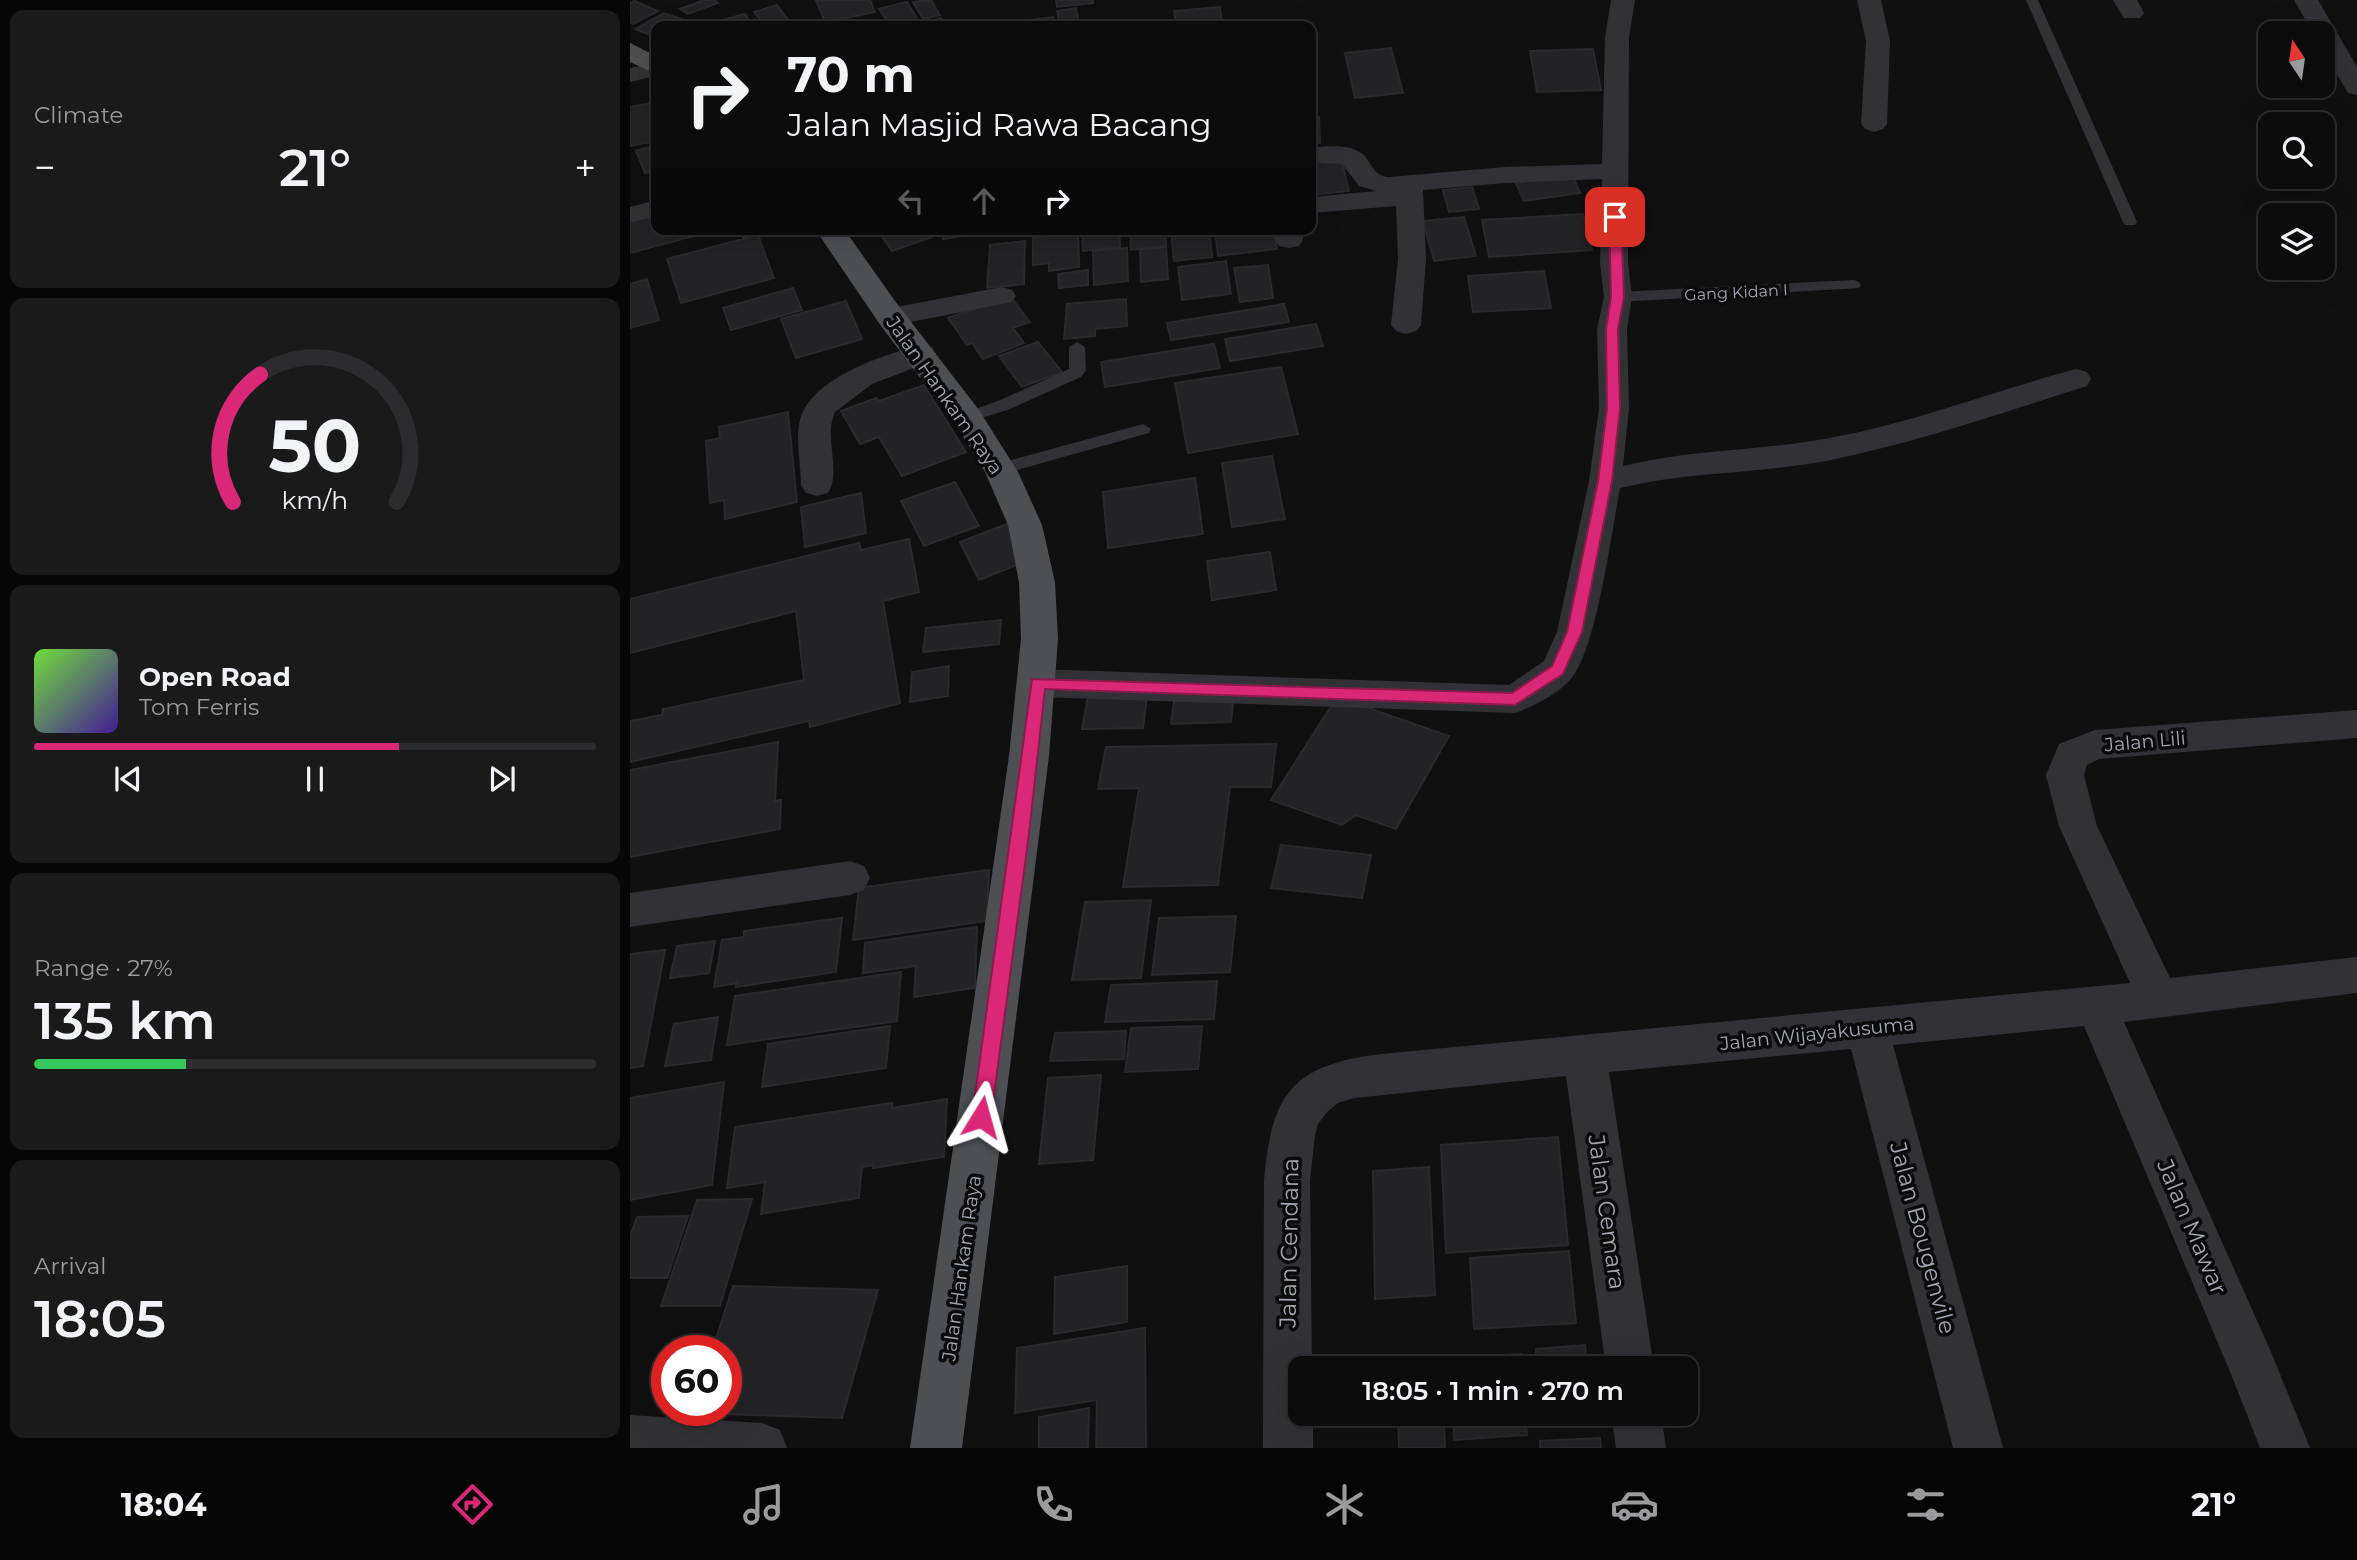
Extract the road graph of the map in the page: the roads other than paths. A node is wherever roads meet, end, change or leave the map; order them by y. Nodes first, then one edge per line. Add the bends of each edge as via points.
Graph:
1 (1623, 0) edge
2 (1869, 0) edge
3 (2032, 0) edge
4 (2306, 0) edge
5 (630, 51) edge
6 (651, 65) edge
7 (651, 69) edge
8 (630, 75) edge
9 (651, 83) edge
10 (630, 87) edge
11 (2357, 88) edge
12 (1874, 124) dead end
13 (1316, 155) edge
14 (1615, 171) junction
15 (1409, 190) junction
16 (1316, 204) edge
17 (651, 209) edge
18 (630, 215) edge
19 (2130, 222) dead end
20 (833, 235) edge
21 (1854, 285) dead end
22 (1002, 296) dead end
23 (1618, 297) junction
24 (891, 317) junction
25 (1406, 325) dead end
26 (1077, 347) dead end
27 (921, 354) junction
28 (2076, 380) dead end
29 (966, 418) junction
30 (1143, 429) dead end
31 (999, 469) junction
32 (1605, 481) junction
33 (817, 485) dead end
34 (1037, 683) junction
35 (2357, 724) edge
36 (850, 878) dead end
37 (630, 910) edge
38 (2357, 975) edge
39 (2158, 998) junction
40 (2096, 1006) junction
41 (1867, 1027) junction
42 (1585, 1055) junction
43 (1294, 1122) joint
44 (1628, 1356) edge
45 (1638, 1426) edge
46 (630, 1440) edge
47 (762, 1448) edge
48 (936, 1448) edge
49 (1288, 1448) edge
50 (1641, 1448) edge
51 (1978, 1448) edge
52 (2285, 1448) edge

1 - 14 street via 1617,37
2 - 12 street via 1878,41
3 - 19 lane
4 - 11 street
5 - 6 main road
7 - 8 street
9 - 10 street
13 - 15 street via 1351,158 1365,180
14 - 15 street via 1505,175
14 - 23 street
15 - 16 street
15 - 25 street via 1412,259
17 - 18 street
20 - 24 main road, Jalan Hankam Raya
21 - 23 lane, Gang Kidan I
22 - 24 street
23 - 32 street via 1612,329 1614,408
24 - 27 main road, Jalan Hankam Raya
26 - 29 lane via 1075,373
27 - 29 main road, Jalan Hankam Raya
27 - 33 street via 854,383 822,406 816,419
28 - 32 street via 1830,449 1662,467
29 - 31 main road, Jalan Hankam Raya
30 - 31 lane
31 - 34 main road, Jalan Hankam Raya via 1025,525 1036,570
32 - 34 street via 1575,632 1558,670 1515,699
34 - 48 main road, Jalan Hankam Raya
35 - 39 street, Jalan Lili via 2095,745 2071,755 2065,775 2078,826
36 - 37 street
38 - 39 street, Jalan Wijayakusuma
39 - 40 street, Jalan Wijayakusuma
40 - 41 street, Jalan Wijayakusuma
40 - 52 street, Jalan Mawar
41 - 42 street, Jalan Wijayakusuma
41 - 51 street, Jalan Bougenvile
42 - 43 street, Jalan Wijayakusuma via 1338,1081 1315,1093
42 - 44 street, Jalan Cemara
43 - 49 street, Jalan Cendana via 1287,1180
45 - 50 street
46 - 47 street

